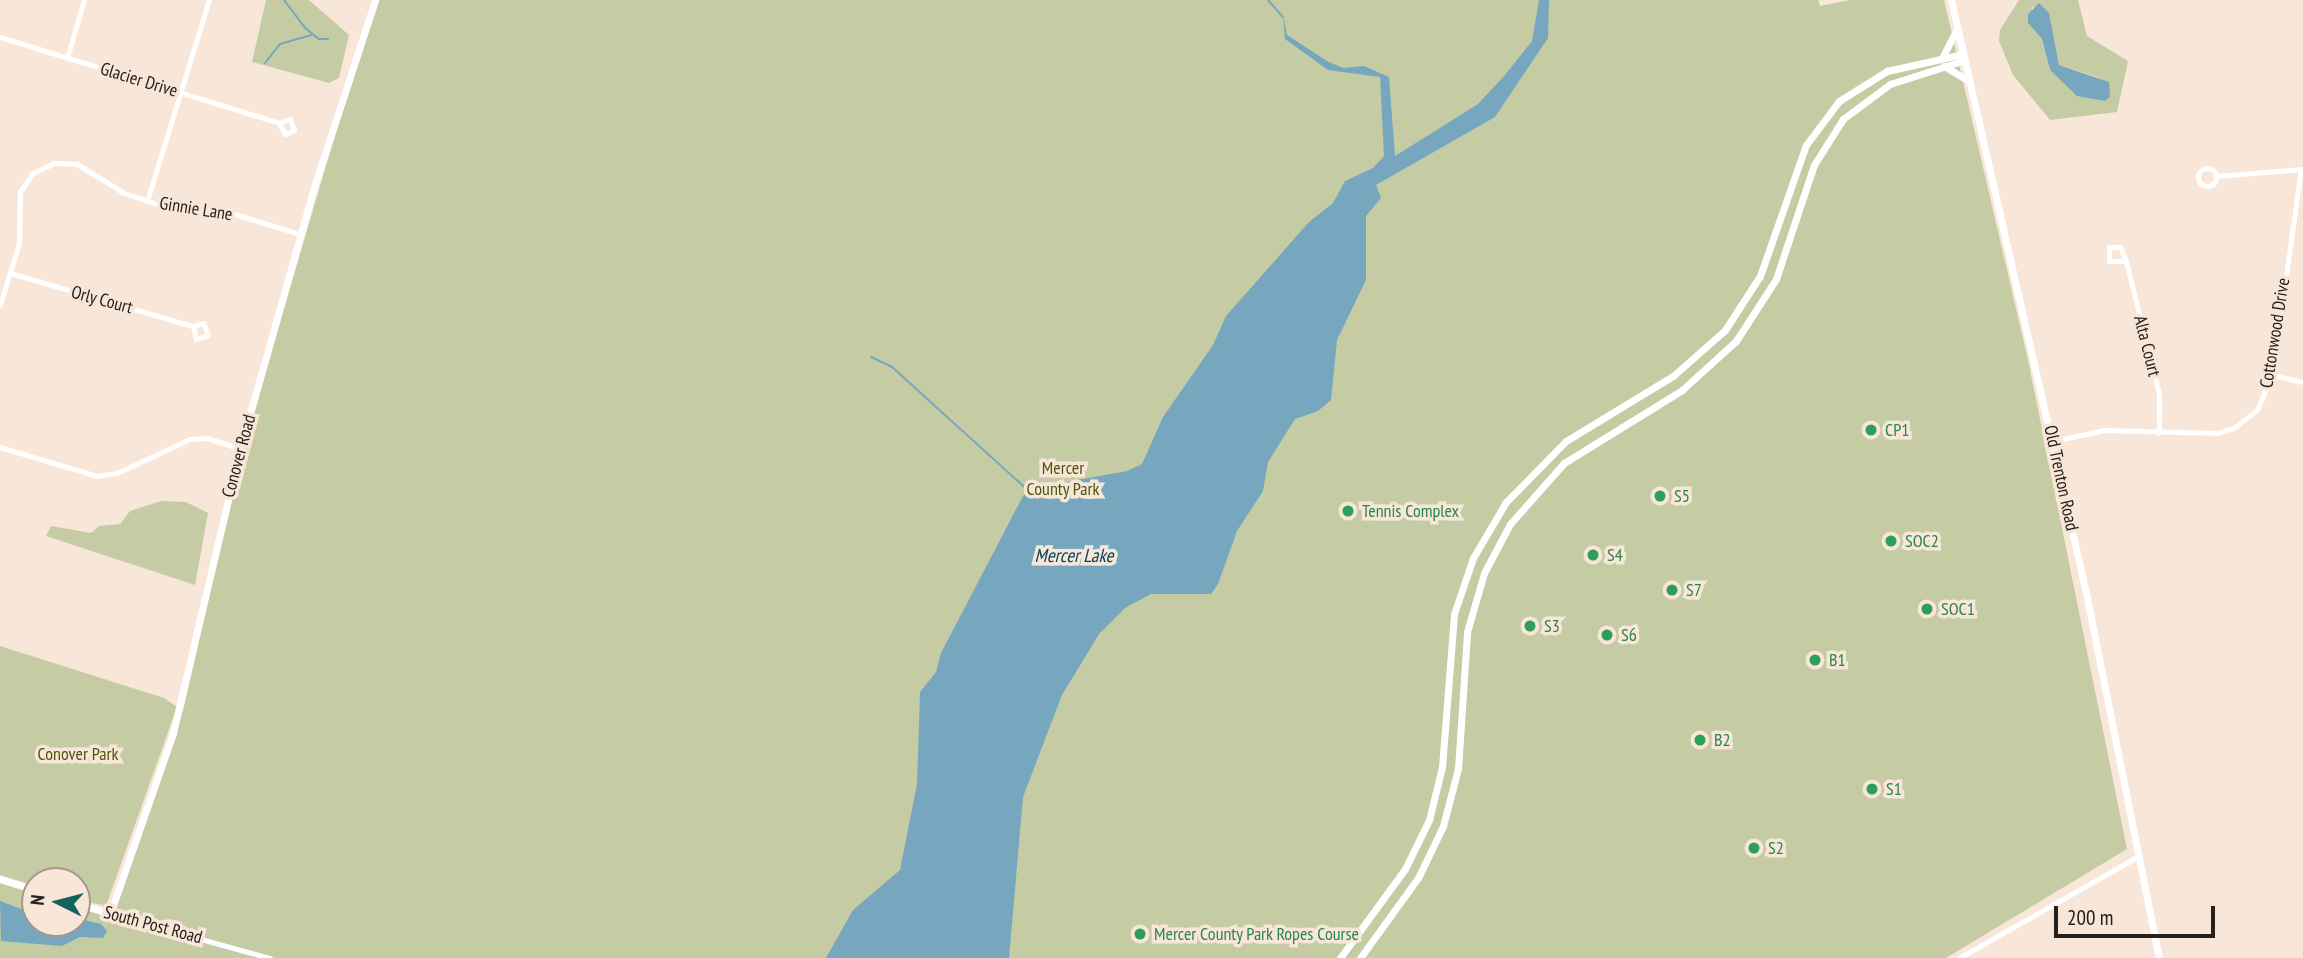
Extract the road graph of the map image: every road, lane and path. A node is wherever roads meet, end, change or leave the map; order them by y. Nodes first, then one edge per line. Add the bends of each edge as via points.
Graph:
1 (84, 0) edge
2 (209, 0) edge
3 (375, 0) edge
4 (1951, 0) edge
5 (1957, 29) junction
6 (0, 37) edge
7 (1964, 57) junction
8 (67, 58) junction
9 (1943, 62) junction
10 (1970, 82) junction
11 (180, 93) junction
12 (279, 123) dead end
13 (2302, 169) edge
14 (2216, 176) dead end
15 (1794, 177) junction
16 (1809, 182) junction
17 (147, 201) junction
18 (300, 234) junction
19 (2126, 261) dead end
20 (10, 274) junction
21 (0, 305) edge
22 (193, 326) dead end
23 (2273, 375) junction
24 (2303, 382) edge
25 (2158, 433) junction
26 (2053, 441) junction
27 (0, 447) edge
28 (240, 449) junction
29 (1446, 696) junction
30 (1462, 697) junction
31 (2137, 857) junction
32 (0, 879) edge
33 (21, 886) edge
34 (1377, 906) junction
35 (91, 908) edge
36 (110, 914) junction
37 (1390, 915) junction
38 (270, 958) edge
39 (1340, 958) edge
40 (1360, 958) edge
41 (1959, 958) edge
42 (2159, 958) edge

1 - 8 street
2 - 11 street
3 - 18 street, Conover Road
4 - 5 street, Old Trenton Road
5 - 7 street, Old Trenton Road
5 - 9 street
6 - 8 street, Glacier Drive
7 - 9 street
7 - 10 street, Old Trenton Road
8 - 11 street, Glacier Drive
9 - 10 street
9 - 15 street via 1887,71 1851,91 1814,131
9 - 16 street via 1890,84 1852,110 1827,141
10 - 26 street, Old Trenton Road
11 - 12 street, Glacier Drive
11 - 17 street
13 - 14 street
13 - 23 street, Cottonwood Drive
15 - 16 street
15 - 29 street via 1760,276 1725,330 1673,376 1566,441 1500,511 1460,593 1450,635
16 - 30 street via 1776,279 1737,341 1682,390 1572,456 1535,491 1510,524 1484,573 1472,609
17 - 18 street, Ginnie Lane via 176,210 218,209
17 - 20 street, Ginnie Lane via 115,189 77,164 62,162 40,168 27,178 18,198 19,243
18 - 28 street, Conover Road
19 - 25 street, Alta Court via 2159,394
20 - 21 street, Ginnie Lane
20 - 22 street, Orly Court
23 - 24 street
23 - 25 street, Cottonwood Drive via 2263,401 2235,427 2208,435
25 - 26 street, Cottonwood Drive via 2105,430
26 - 31 street, Old Trenton Road
27 - 28 street via 97,477 117,473 190,439 207,438
28 - 36 street, Conover Road via 183,702
29 - 30 street
29 - 34 street via 1442,767 1429,820 1405,869
30 - 37 street via 1458,769 1446,816 1428,861
31 - 41 street
31 - 42 street, Old Trenton Road
32 - 33 street
34 - 37 street
34 - 39 street
35 - 36 street, South Post Road
36 - 38 street, South Post Road
37 - 40 street

